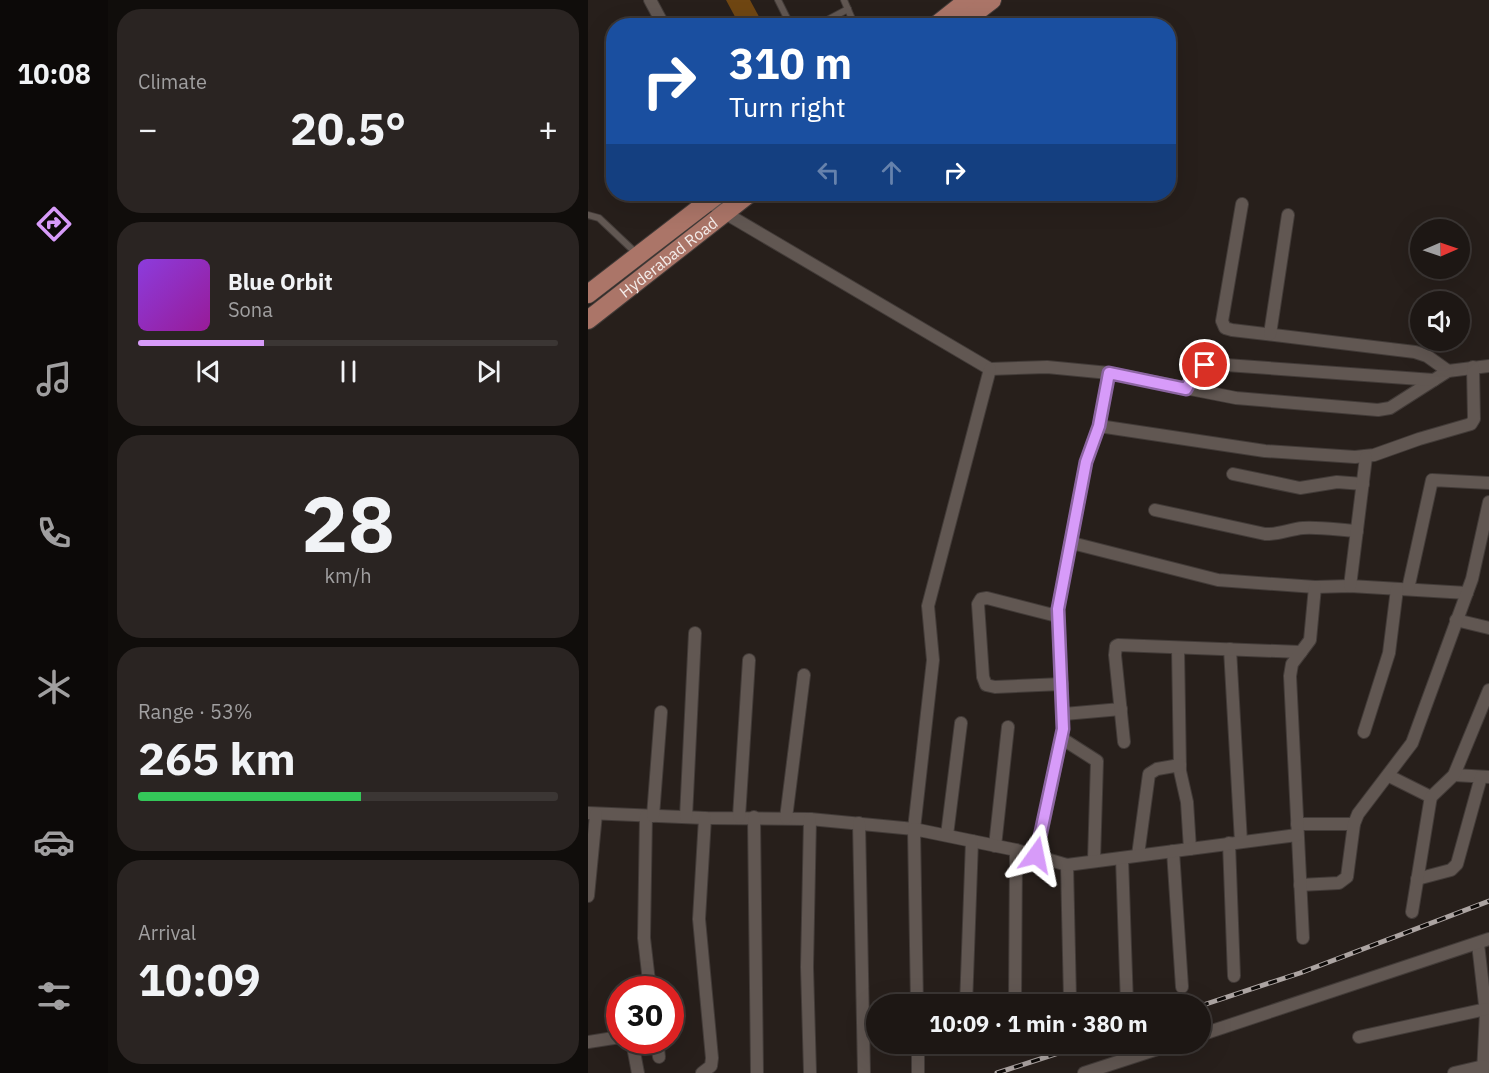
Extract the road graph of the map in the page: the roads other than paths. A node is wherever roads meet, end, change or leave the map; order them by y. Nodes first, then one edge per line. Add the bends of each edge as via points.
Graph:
1 (650, 0) edge
2 (778, 0) edge
3 (843, 0) edge
4 (968, 0) edge
5 (992, 0) edge
6 (848, 9) junction
7 (660, 18) edge
8 (787, 18) edge
9 (831, 18) edge
10 (852, 18) edge
11 (945, 18) edge
12 (968, 18) edge
13 (708, 201) edge
14 (716, 201) edge
15 (740, 201) edge
16 (1242, 204) dead end
17 (725, 213) junction
18 (588, 215) edge
19 (1288, 215) dead end
20 (638, 255) junction
21 (588, 294) edge
22 (588, 320) edge
23 (1270, 334) junction
24 (1489, 366) edge
25 (1473, 367) junction
26 (990, 369) junction
27 (1448, 371) junction
28 (1109, 373) junction
29 (1434, 380) junction
30 (1186, 389) junction
31 (1099, 426) junction
32 (1366, 457) junction
33 (1233, 474) dead end
34 (1489, 483) edge
35 (1363, 484) junction
36 (1489, 502) edge
37 (1155, 510) dead end
38 (1357, 531) junction
39 (1072, 543) junction
40 (1350, 586) junction
41 (1315, 587) junction
42 (1402, 589) junction
43 (1467, 593) junction
44 (1057, 616) junction
45 (1456, 620) junction
46 (1489, 628) edge
47 (695, 633) dead end
48 (1178, 648) junction
49 (1230, 649) junction
50 (1301, 652) junction
51 (748, 660) dead end
52 (804, 675) dead end
53 (1062, 684) junction
54 (1489, 690) edge
55 (1121, 709) junction
56 (661, 712) dead end
57 (1064, 714) junction
58 (961, 723) dead end
59 (1008, 727) dead end
60 (1364, 732) dead end
61 (1061, 738) junction
62 (1124, 742) dead end
63 (1180, 765) junction
64 (1454, 775) junction
65 (1389, 776) junction
66 (1485, 777) edge
67 (1431, 797) junction
68 (592, 813) edge
69 (650, 816) junction
70 (686, 817) junction
71 (754, 817) junction
72 (705, 818) junction
73 (739, 818) junction
74 (786, 818) junction
75 (810, 819) junction
76 (859, 823) junction
77 (1354, 824) junction
78 (914, 829) junction
79 (1297, 830) junction
80 (946, 836) junction
81 (972, 841) junction
82 (1235, 843) junction
83 (996, 846) junction
84 (1190, 849) junction
85 (1016, 850) junction
86 (1173, 851) junction
87 (1036, 855) junction
88 (1138, 855) junction
89 (1122, 858) junction
90 (1094, 861) junction
91 (1067, 865) junction
92 (1418, 879) junction
93 (1300, 885) junction
94 (588, 896) edge
95 (1412, 912) dead end
96 (1303, 938) dead end
97 (1484, 942) edge
98 (648, 976) edge
99 (1234, 976) dead end
100 (1182, 987) dead end
101 (917, 994) edge
102 (966, 994) edge
103 (1015, 994) edge
104 (1070, 994) edge
105 (1127, 994) edge
106 (1486, 1010) junction
107 (1211, 1031) edge
108 (1359, 1037) dead end
109 (606, 1039) edge
110 (588, 1042) edge
111 (634, 1054) edge
112 (659, 1054) edge
113 (918, 1054) edge
114 (1142, 1054) edge
115 (659, 1057) dead end
116 (1484, 1069) edge
117 (638, 1073) edge
118 (702, 1073) edge
119 (758, 1073) edge
120 (810, 1073) edge
121 (864, 1073) edge
122 (918, 1073) edge
123 (1084, 1073) edge
124 (1454, 1073) edge

1 - 7 street
2 - 8 lane
3 - 6 lane
4 - 11 main road
5 - 12 main road
6 - 9 lane
6 - 10 lane
13 - 20 main road, Hyderabad Road
14 - 17 street
15 - 17 main road, Hyderabad Road
16 - 23 street via 1222,325 1229,330
17 - 22 main road, Hyderabad Road
17 - 26 street
18 - 20 lane via 599,218
19 - 23 street
20 - 21 main road, Hyderabad Road
23 - 27 street via 1414,352
24 - 25 street
25 - 27 street
25 - 32 street via 1471,424
26 - 28 street via 1047,367
26 - 78 street via 928,606 933,660
27 - 29 street
28 - 30 street
28 - 31 street
29 - 30 street via 1390,408 1378,410 1236,398
29 - 30 street via 1212,364 1200,367
31 - 32 street via 1265,451
31 - 39 street via 1086,462
32 - 35 street
33 - 35 street via 1300,488 1337,482
34 - 42 street via 1432,480
35 - 38 street
36 - 43 street
37 - 38 street via 1264,534 1313,528
38 - 40 street
39 - 41 street via 1218,580
39 - 44 street
40 - 41 street
40 - 42 street
41 - 50 street via 1310,640
42 - 43 street
42 - 60 street via 1389,653
43 - 45 street
44 - 53 street
44 - 53 street via 987,598 978,604 986,686
45 - 46 street
45 - 65 street via 1412,742
47 - 70 street
48 - 49 street
48 - 55 street via 1116,646
48 - 63 street
49 - 50 street
49 - 82 street
50 - 79 street via 1292,664 1290,676
51 - 73 street
52 - 74 street
53 - 57 street
54 - 64 street
55 - 57 street
55 - 62 street
56 - 69 street
57 - 61 street
58 - 80 street
59 - 83 street
61 - 87 street
61 - 90 street via 1097,761
63 - 84 street
63 - 88 street via 1149,774
64 - 66 street
64 - 67 street
65 - 67 street
65 - 77 street via 1362,807
66 - 92 street via 1457,864 1451,870
67 - 92 street
68 - 69 street
68 - 94 street
69 - 70 street
69 - 98 street via 644,938
70 - 72 street
71 - 73 street
71 - 74 street
71 - 119 street
72 - 73 street
72 - 118 street via 699,919 712,1058 711,1066
74 - 75 street
75 - 76 street
75 - 120 street
76 - 78 street
76 - 121 street
77 - 79 street
77 - 93 street via 1344,881
78 - 80 street
78 - 101 street
79 - 82 street
79 - 93 street
80 - 81 street
81 - 83 street
81 - 102 street
82 - 84 street
82 - 99 street
83 - 85 street
84 - 86 street
85 - 87 street
85 - 103 street
86 - 88 street
86 - 100 street
87 - 91 street
88 - 89 street
89 - 90 street
89 - 105 street
90 - 91 street
91 - 104 street
92 - 95 street
93 - 96 street
97 - 106 street
97 - 107 street
106 - 108 street
106 - 116 street
109 - 110 street
111 - 117 street
112 - 115 street
113 - 122 street
114 - 123 street
116 - 124 street

